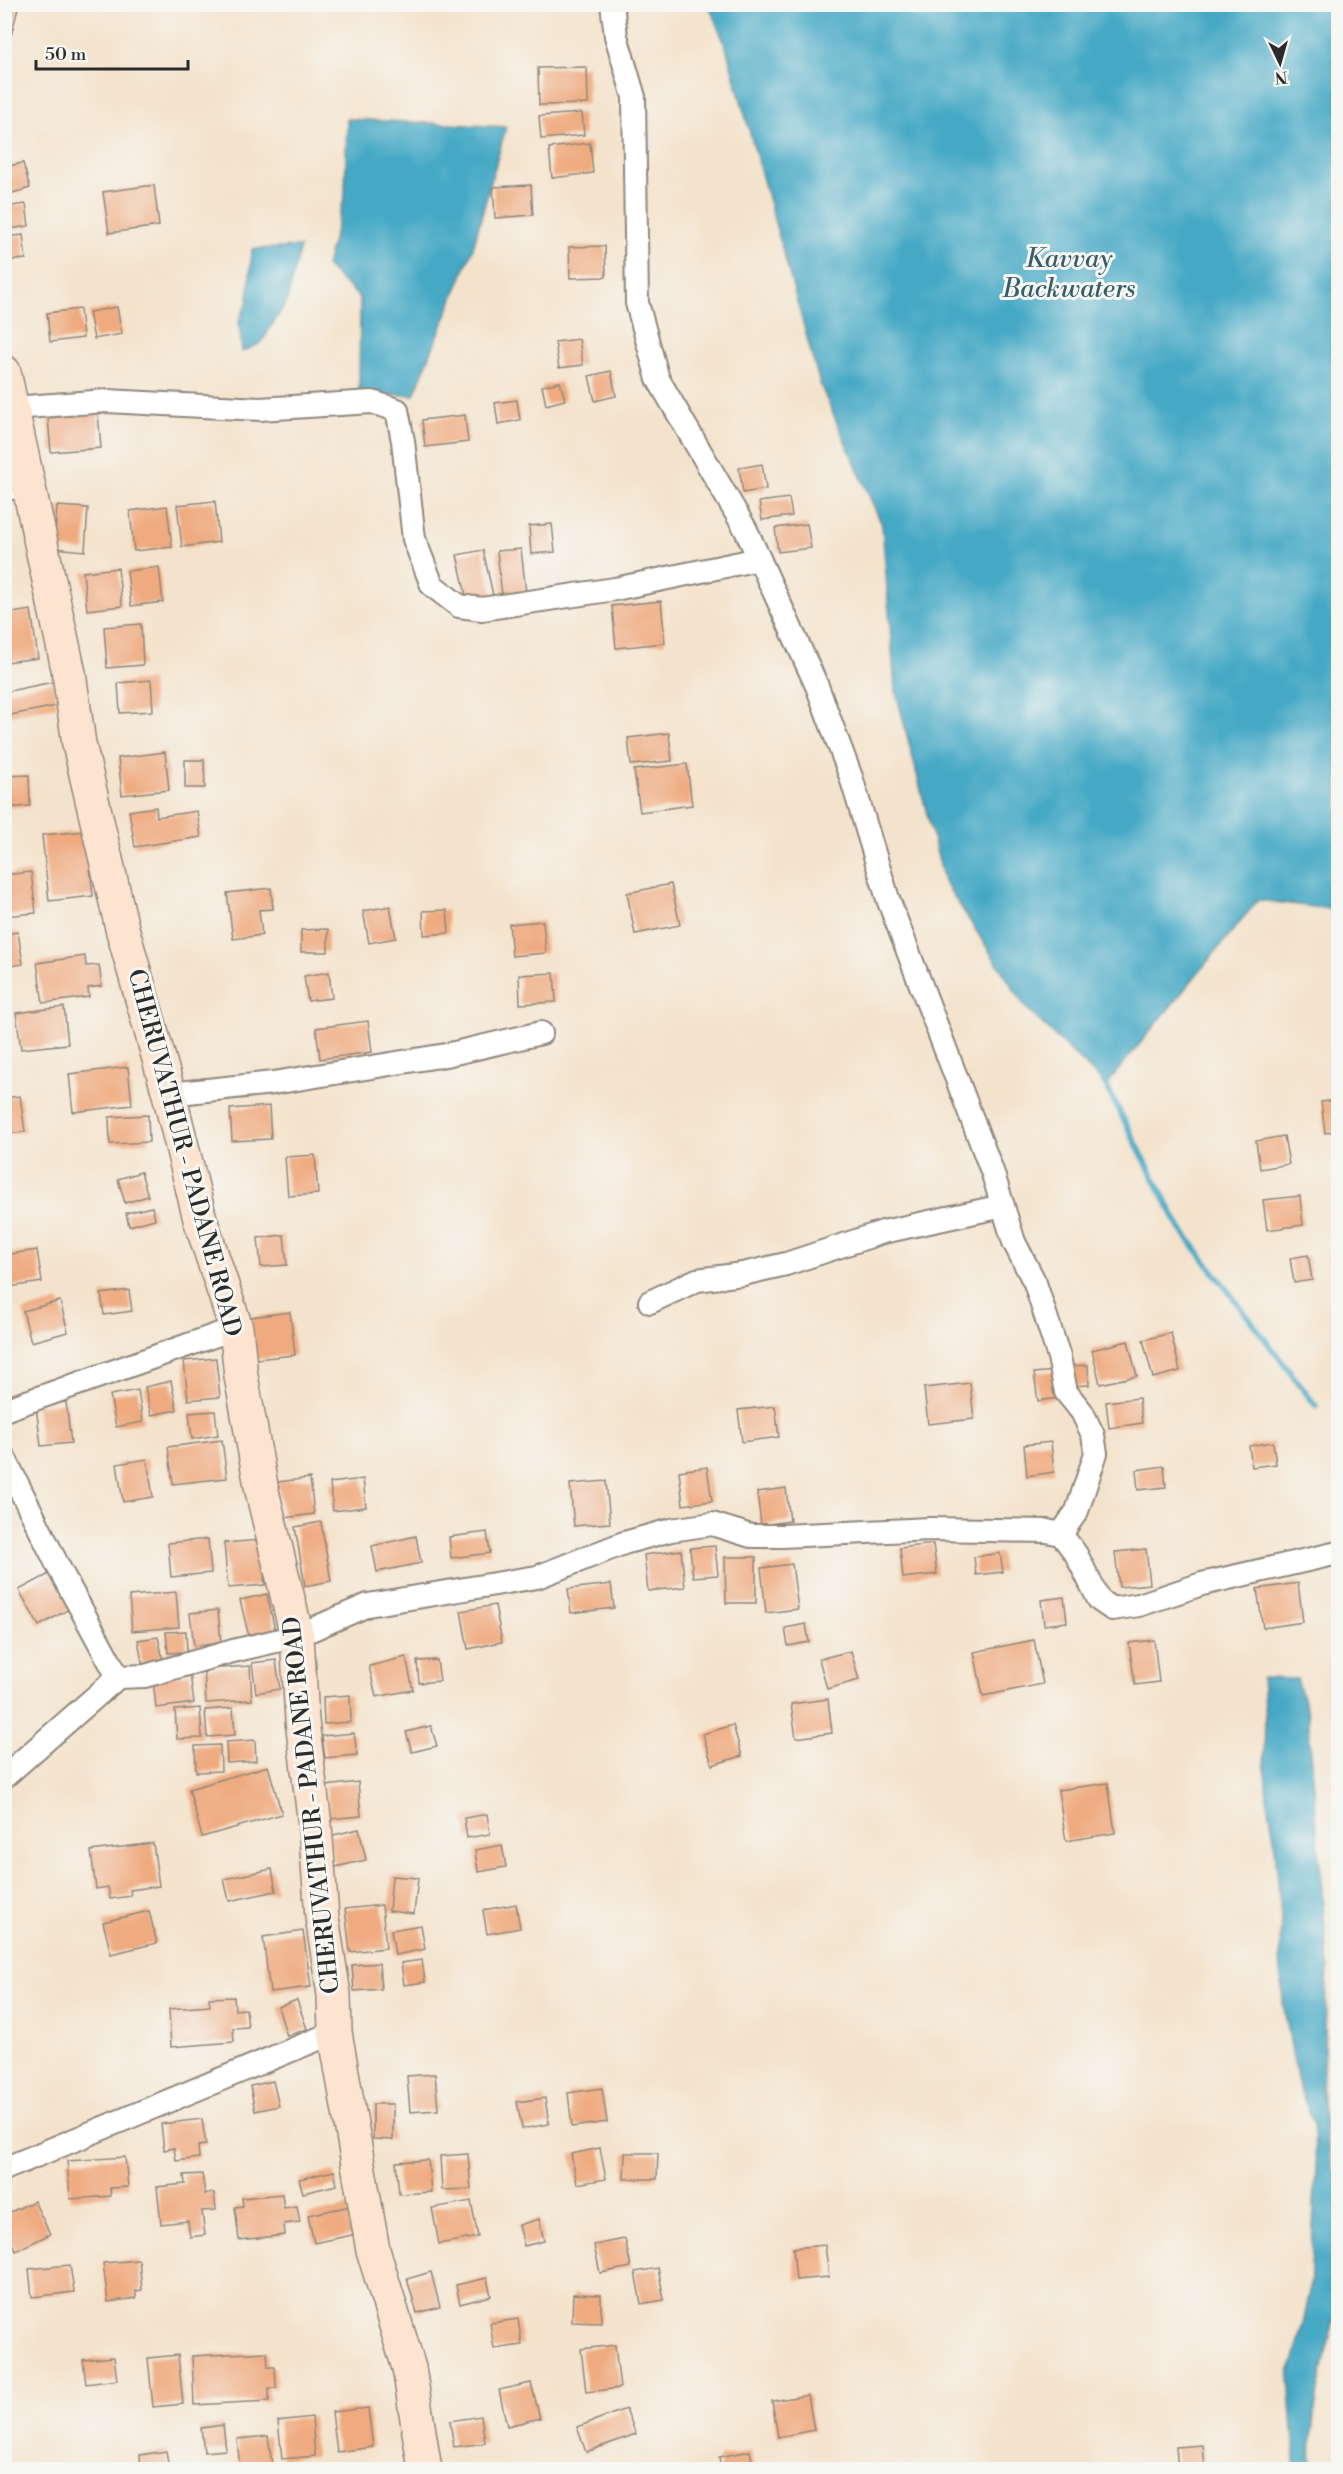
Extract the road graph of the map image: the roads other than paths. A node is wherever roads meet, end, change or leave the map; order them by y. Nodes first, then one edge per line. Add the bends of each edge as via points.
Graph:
1 (612, 4) edge
2 (4, 372) edge
3 (12, 408) junction
4 (16, 486) edge
5 (759, 559) junction
6 (542, 1033) dead end
7 (169, 1094) junction
8 (1003, 1206) junction
9 (650, 1302) dead end
10 (236, 1328) junction
11 (4, 1410) edge
12 (4, 1457) edge
13 (1061, 1534) junction
14 (1338, 1553) edge
15 (297, 1636) junction
16 (118, 1677) junction
17 (4, 1777) edge
18 (335, 2032) junction
19 (4, 2169) edge
20 (425, 2469) edge

1 - 5 street via 616,36 634,97 637,303 658,379
2 - 3 main road, CHERUVATHUR - PADANE ROAD
3 - 4 main road, CHERUVATHUR - PADANE ROAD
3 - 5 street via 107,402 260,409 372,402 397,410 414,539 432,585 459,606 482,609 615,589
4 - 7 main road, CHERUVATHUR - PADANE ROAD via 69,673 79,744 122,928
5 - 8 street via 818,686 888,899
6 - 7 street via 446,1055 273,1083
7 - 10 main road, CHERUVATHUR - PADANE ROAD via 200,1219
8 - 9 street via 883,1232 786,1264 697,1280
8 - 13 street via 1014,1242 1035,1283 1066,1392 1082,1412 1093,1436 1096,1453 1077,1511
10 - 11 street
10 - 15 main road, CHERUVATHUR - PADANE ROAD via 262,1491
12 - 16 street
13 - 14 street via 1076,1554 1099,1600 1112,1609
13 - 15 street via 930,1529 752,1536 712,1524 624,1543 537,1577 368,1605
15 - 16 street via 145,1676
15 - 18 main road, CHERUVATHUR - PADANE ROAD via 302,1721
16 - 17 street
18 - 19 street
18 - 20 main road, CHERUVATHUR - PADANE ROAD via 373,2250 409,2368

